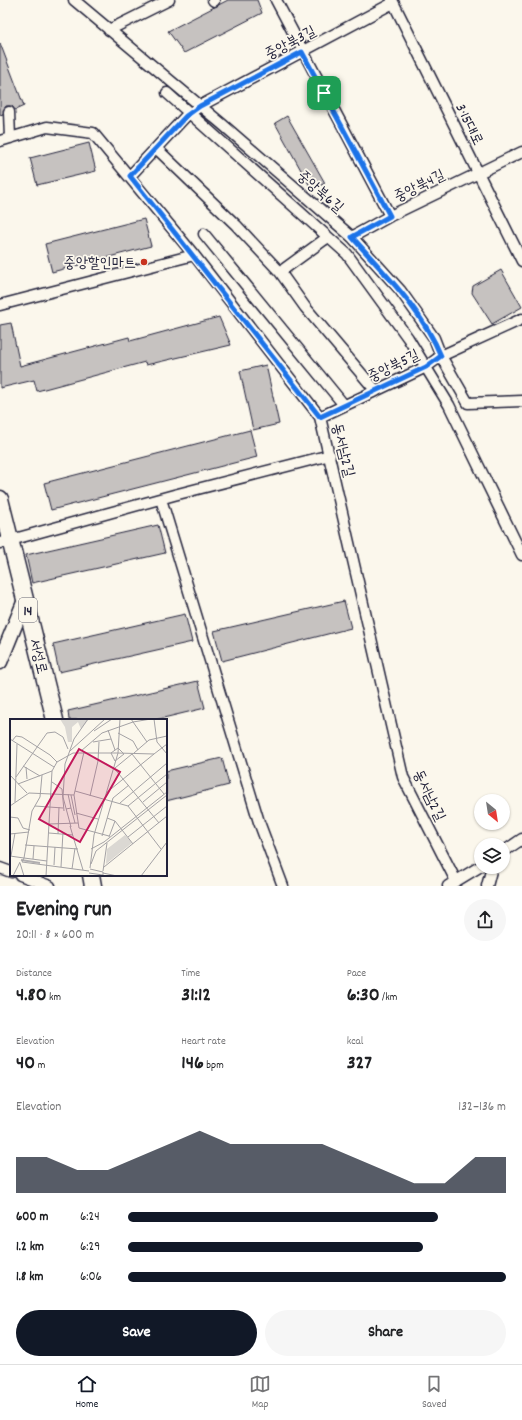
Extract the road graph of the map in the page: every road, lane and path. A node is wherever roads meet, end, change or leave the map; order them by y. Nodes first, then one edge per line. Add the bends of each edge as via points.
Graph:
1 (74, 0) edge
2 (169, 0) edge
3 (276, 0) edge
4 (393, 2) edge
5 (109, 30) junction
6 (302, 52) junction
7 (168, 93) dead end
8 (200, 106) junction
9 (9, 112) dead end
10 (191, 114) junction
11 (10, 138) junction
12 (0, 141) edge
13 (156, 148) junction
14 (522, 152) edge
15 (478, 173) junction
16 (130, 176) junction
17 (390, 216) junction
18 (204, 234) dead end
19 (328, 237) junction
20 (352, 237) junction
21 (194, 255) junction
22 (522, 261) edge
23 (280, 272) junction
24 (0, 305) edge
25 (522, 319) edge
26 (441, 356) junction
27 (426, 367) junction
28 (376, 391) junction
29 (522, 401) edge
30 (344, 405) junction
31 (320, 417) junction
32 (330, 455) junction
33 (161, 498) junction
34 (0, 499) edge
35 (5, 542) edge
36 (522, 555) edge
37 (25, 600) junction
38 (0, 662) edge
39 (55, 719) edge
40 (522, 839) edge
41 (510, 847) edge
42 (0, 868) edge
43 (474, 870) edge
44 (10, 872) edge
45 (490, 874) edge
46 (23, 876) edge
47 (91, 876) edge
48 (452, 884) edge
49 (50, 886) edge
50 (93, 886) edge
51 (283, 886) edge
52 (487, 886) edge

1 - 5 street, 중앙북6길
2 - 5 street
3 - 6 street
4 - 6 street, 중앙북3길
4 - 15 street, 3·15대로
5 - 8 street, 중앙북6길
6 - 8 street, 중앙북3길
6 - 17 street
7 - 10 street
8 - 10 street, 중앙북3길
8 - 20 street, 중앙북6길
9 - 11 street
10 - 13 street, 중앙북3길
10 - 19 street
11 - 12 street, 동서남2길
11 - 16 street, 동서남2길 via 47,128 93,133
13 - 16 street, 중앙북3길
13 - 23 street via 236,225
14 - 15 street, 중앙북4길
15 - 17 street, 중앙북4길
15 - 22 street, 3·15대로
16 - 21 street, 동서남2길
17 - 20 street, 중앙북4길
18 - 30 street
19 - 23 street
19 - 27 street via 347,254
20 - 26 street, 중앙북6길 via 400,290 434,338
21 - 24 street
21 - 31 street, 동서남2길
23 - 28 street via 305,307
25 - 26 street, 중앙북5길
26 - 27 street, 중앙북5길
26 - 29 street, 중앙북6길 via 468,403
27 - 28 street, 중앙북5길
27 - 36 street via 449,405
28 - 30 street, 중앙북5길
30 - 31 street, 중앙북5길
31 - 32 street, 동서남2길
32 - 33 street
32 - 48 street, 동서남2길 via 403,777
33 - 35 street
33 - 51 street via 259,822
34 - 35 main road, 서성로 / 14
35 - 37 main road, 서성로 / 14
37 - 38 main road
37 - 39 main road, 서성로 / 14
40 - 41 street
42 - 44 street
43 - 48 street
45 - 52 street
46 - 49 street
47 - 50 main road

